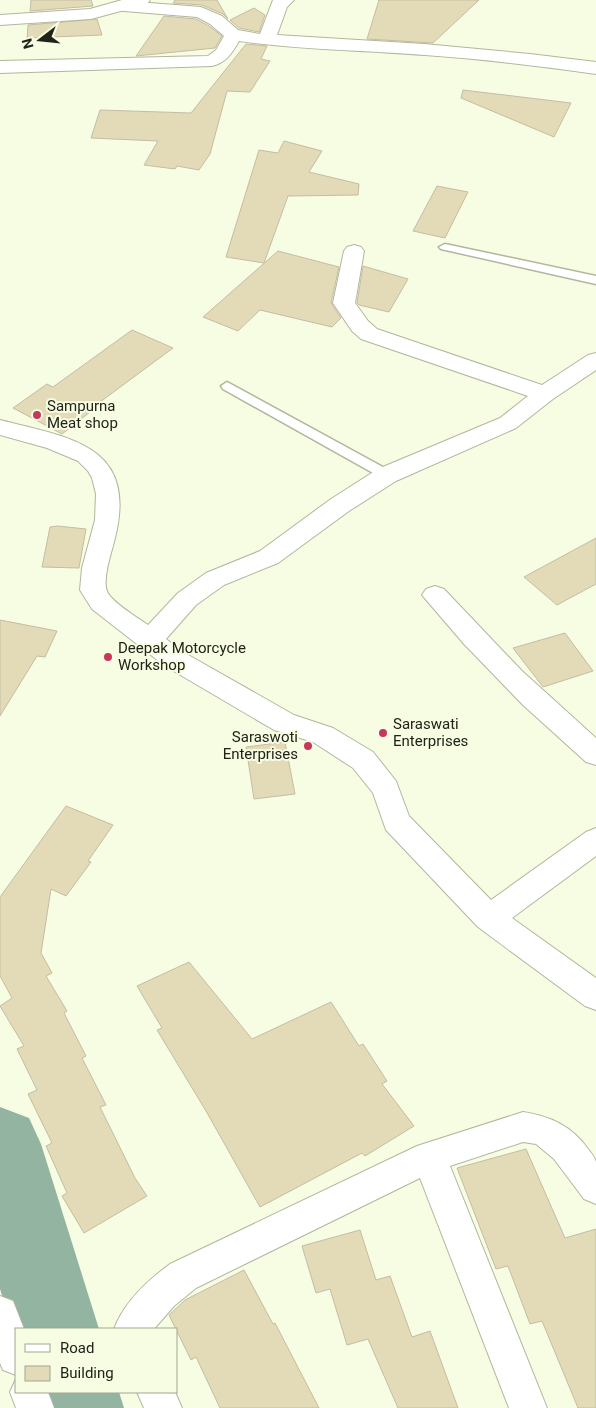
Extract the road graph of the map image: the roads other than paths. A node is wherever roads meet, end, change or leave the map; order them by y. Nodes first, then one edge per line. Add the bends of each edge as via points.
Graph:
1 (285, 0) edge
2 (133, 3) edge
3 (0, 20) edge
4 (233, 35) junction
5 (267, 40) junction
6 (0, 67) edge
7 (596, 68) edge
8 (445, 247) dead end
9 (354, 251) dead end
10 (596, 280) edge
11 (596, 360) edge
12 (227, 386) dead end
13 (545, 394) junction
14 (0, 427) edge
15 (387, 475) junction
16 (435, 595) dead end
17 (150, 639) junction
18 (596, 754) edge
19 (596, 840) edge
20 (489, 918) junction
21 (596, 996) edge
22 (429, 1157) junction
23 (596, 1188) edge
24 (0, 1314) edge
25 (133, 1328) edge
26 (15, 1354) edge
27 (29, 1393) edge
28 (156, 1393) edge
29 (35, 1408) edge
30 (163, 1408) edge
31 (528, 1408) edge

1 - 5 street via 279,4
2 - 3 street via 84,15
2 - 4 street via 201,12
4 - 5 street
4 - 6 street via 223,54 212,60
5 - 7 street via 424,49
8 - 10 lane
9 - 13 street via 344,303 369,334
11 - 13 street
12 - 15 lane
13 - 15 street via 508,423
14 - 17 street via 55,443 86,456 97,466 108,494 107,520 93,590 101,603
15 - 17 street via 269,557 215,579 186,599
16 - 18 street via 477,643 556,722
17 - 20 street via 174,659 284,724 323,735 362,760 386,789 396,822
19 - 20 street
20 - 21 street
22 - 23 street via 523,1127 535,1128 560,1140
22 - 25 street via 183,1276 149,1304
22 - 31 street
24 - 26 street
27 - 29 street
28 - 30 street

